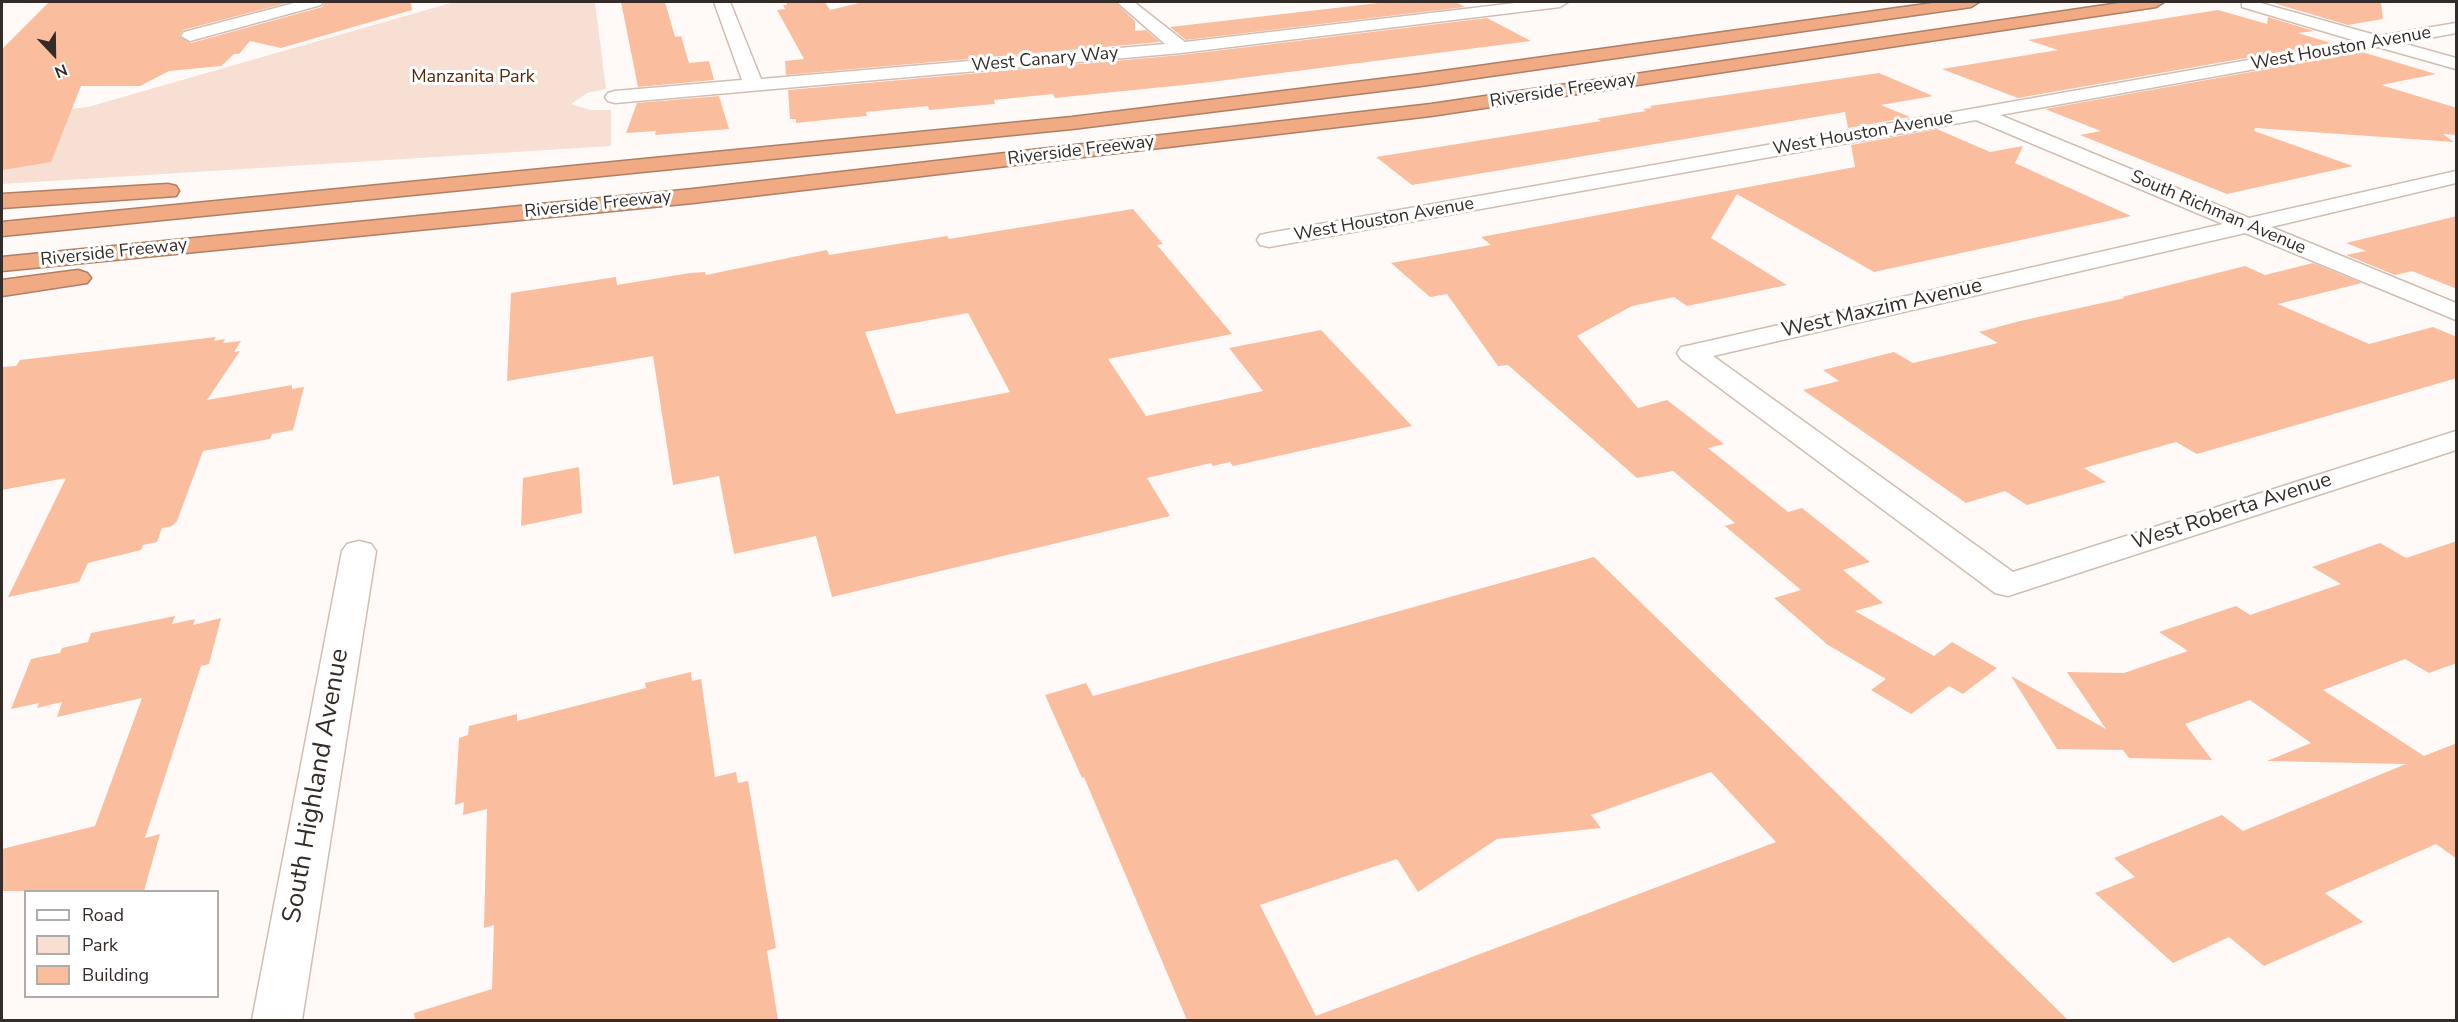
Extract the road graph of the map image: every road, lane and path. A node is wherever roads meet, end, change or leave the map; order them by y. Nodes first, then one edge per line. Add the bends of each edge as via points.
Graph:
1 (315, 2) edge
2 (722, 2) edge
3 (1125, 2) edge
4 (1560, 2) edge
5 (1971, 2) edge
6 (2156, 2) edge
7 (2248, 4) dead end
8 (201, 18) dead end
9 (2457, 28) edge
10 (2380, 42) junction
11 (1181, 48) junction
12 (2457, 64) edge
13 (754, 86) junction
14 (615, 98) dead end
15 (1979, 114) junction
16 (2457, 177) edge
17 (464, 183) junction
18 (693, 196) junction
19 (2, 201) edge
20 (2249, 225) junction
21 (2, 229) edge
22 (1269, 240) dead end
23 (2, 264) edge
24 (2, 288) edge
25 (2457, 312) edge
26 (2457, 440) edge
27 (359, 551) dead end
28 (2008, 585) joint
29 (277, 1020) edge

1 - 8 street via 190,36
2 - 13 street
3 - 11 street
4 - 11 street, West Canary Way
5 - 17 highway, Riverside Freeway via 1421,80 1084,122
6 - 18 highway, Riverside Freeway via 1431,110
7 - 10 street
9 - 10 street, West Houston Avenue
10 - 12 street
10 - 15 street, West Houston Avenue
11 - 13 street, West Canary Way
13 - 14 street, West Canary Way
15 - 20 street, South Richman Avenue
15 - 22 street, West Houston Avenue
16 - 20 street, West Maxzim Avenue
17 - 19 highway via 262,184
17 - 21 highway, Riverside Freeway
18 - 23 highway, Riverside Freeway
18 - 24 highway
20 - 25 street, South Richman Avenue
20 - 28 street, West Maxzim Avenue via 1690,353
26 - 28 street, West Roberta Avenue
27 - 29 street, South Highland Avenue

